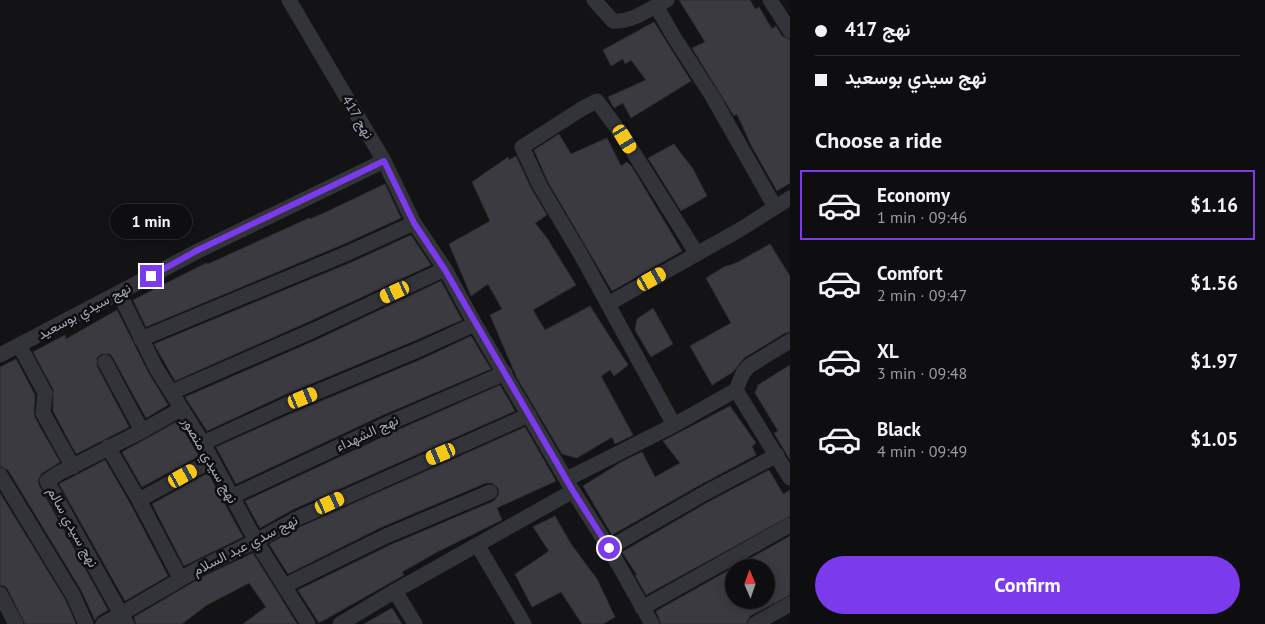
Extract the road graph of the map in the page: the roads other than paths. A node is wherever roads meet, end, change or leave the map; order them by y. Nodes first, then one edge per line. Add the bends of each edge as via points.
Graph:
1 (288, 0) edge
2 (594, 0) edge
3 (770, 0) edge
4 (661, 3) edge
5 (790, 30) edge
6 (384, 161) junction
7 (790, 198) edge
8 (775, 207) junction
9 (414, 223) junction
10 (697, 254) junction
11 (445, 270) junction
12 (119, 292) junction
13 (608, 304) junction
14 (475, 324) junction
15 (141, 339) junction
16 (790, 341) edge
17 (19, 345) junction
18 (0, 355) edge
19 (105, 362) dead end
20 (505, 373) junction
21 (736, 390) junction
22 (172, 392) junction
23 (181, 409) junction
24 (529, 415) junction
25 (674, 425) junction
26 (142, 431) junction
27 (203, 443) junction
28 (108, 448) junction
29 (777, 456) junction
30 (212, 460) junction
31 (73, 467) junction
32 (0, 475) edge
33 (790, 478) edge
34 (570, 485) junction
35 (490, 492) dead end
36 (231, 497) junction
37 (140, 500) junction
38 (790, 524) edge
39 (256, 541) junction
40 (478, 546) junction
41 (609, 548) junction
42 (180, 578) junction
43 (284, 586) junction
44 (395, 591) junction
45 (0, 594) edge
46 (790, 604) edge
47 (124, 619) edge
48 (646, 619) edge
49 (16, 624) edge
50 (86, 624) edge
51 (103, 624) edge
52 (308, 624) edge
53 (340, 624) edge
54 (415, 624) edge
55 (524, 624) edge
56 (755, 624) edge

1 - 6 street, نهج 417
2 - 4 street via 613,21 620,22
3 - 5 street
4 - 8 street via 674,37 712,96
6 - 9 street, نهج 417
6 - 12 street, نهج سيدي بوسعيد via 198,250
7 - 8 street
8 - 10 street
9 - 11 street, نهج 417
9 - 15 street via 348,254
10 - 13 street
10 - 13 street via 615,125 597,102 583,108 522,147 540,186
11 - 14 street, نهج 417
11 - 22 street
12 - 15 street, نهج سيدي منصور
12 - 17 street, نهج سيدي بوسعيد
13 - 25 street
14 - 20 street, نهج 417
14 - 27 street
15 - 22 street, نهج سيدي منصور
16 - 21 street via 749,366
17 - 18 street, نهج سيدي بوسعيد
17 - 31 street via 46,393 43,413
19 - 26 street
20 - 24 street, نهج 417
20 - 36 street, نهج الشهداء via 370,431
21 - 25 street
21 - 29 street
22 - 23 street, نهج سيدي منصور
23 - 26 street
23 - 27 street, نهج سيدي منصور
24 - 34 street, نهج 417
24 - 39 street, نهج سدي عبد السلام via 338,499
25 - 34 street
26 - 28 street
27 - 30 street, نهج سيدي منصور
28 - 31 street
28 - 37 street
29 - 33 street
29 - 41 street
30 - 36 street, نهج سيدي منصور
30 - 37 street
31 - 47 street, نهج سيدي سالم via 47,481
32 - 50 street via 73,595
34 - 40 street
34 - 41 street, نهج 417
35 - 43 street via 386,536
36 - 39 street, نهج سيدي منصور
37 - 42 street
38 - 48 street
39 - 42 street, نهج سدي عبد السلام
39 - 43 street, نهج سيدي منصور
40 - 44 street
40 - 55 street
41 - 48 street, نهج 417
42 - 47 street, نهج سدي عبد السلام
43 - 52 street, نهج سيدي منصور
44 - 53 street
44 - 54 street
45 - 49 street
46 - 56 street
47 - 51 street, نهج سدي عبد السلام

